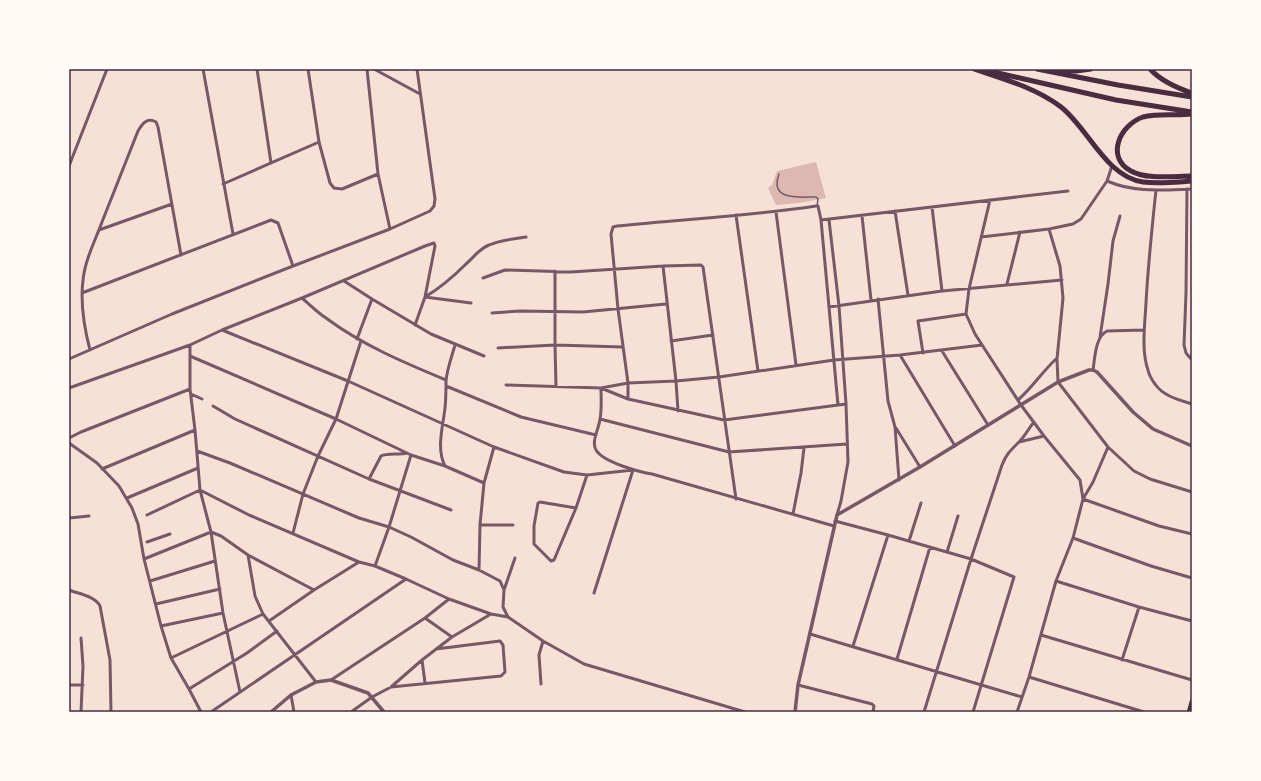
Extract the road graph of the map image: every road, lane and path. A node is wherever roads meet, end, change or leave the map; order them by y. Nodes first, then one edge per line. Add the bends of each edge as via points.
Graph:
1 (107, 69) edge
2 (203, 69) edge
3 (257, 69) edge
4 (308, 69) edge
5 (367, 69) edge
6 (374, 69) edge
7 (416, 69) edge
8 (974, 69) edge
9 (980, 69) edge
10 (1037, 69) edge
11 (1057, 69) edge
12 (1091, 69) edge
13 (1150, 69) edge
14 (1192, 93) edge
15 (420, 94) junction
16 (1192, 97) edge
17 (1192, 113) edge
18 (319, 142) junction
19 (271, 163) junction
20 (69, 166) edge
21 (1112, 166) junction
22 (378, 174) junction
23 (779, 174) dead end
24 (1192, 176) edge
25 (1107, 181) junction
26 (1192, 181) edge
27 (223, 184) junction
28 (1187, 189) junction
29 (1192, 189) edge
30 (1156, 190) junction
31 (1068, 191) dead end
32 (990, 200) junction
33 (172, 204) junction
34 (817, 206) junction
35 (932, 207) junction
36 (896, 211) junction
37 (776, 212) junction
38 (736, 216) junction
39 (862, 216) junction
40 (1120, 216) dead end
41 (821, 220) junction
42 (829, 220) junction
43 (1049, 229) junction
44 (99, 230) junction
45 (390, 230) junction
46 (1020, 232) junction
47 (233, 234) junction
48 (526, 237) dead end
49 (981, 237) junction
50 (181, 255) junction
51 (293, 266) junction
52 (663, 266) junction
53 (614, 269) junction
54 (554, 271) junction
55 (483, 278) dead end
56 (1062, 280) junction
57 (344, 281) junction
58 (1007, 284) junction
59 (969, 289) junction
60 (942, 290) junction
61 (82, 293) junction
62 (1186, 293) junction
63 (1192, 293) edge
64 (908, 295) junction
65 (425, 297) junction
66 (302, 298) junction
67 (372, 299) junction
68 (878, 299) junction
69 (871, 300) junction
70 (471, 303) dead end
71 (666, 304) junction
72 (839, 306) junction
73 (829, 307) junction
74 (618, 309) junction
75 (555, 312) junction
76 (492, 313) dead end
77 (966, 314) junction
78 (415, 324) junction
79 (222, 330) junction
80 (1144, 330) junction
81 (713, 335) junction
82 (1100, 337) junction
83 (357, 339) junction
84 (361, 341) junction
85 (671, 341) junction
86 (455, 344) junction
87 (190, 345) junction
88 (555, 345) junction
89 (982, 345) junction
90 (623, 346) junction
91 (498, 348) dead end
92 (90, 350) junction
93 (942, 351) junction
94 (923, 353) junction
95 (900, 355) junction
96 (190, 356) junction
97 (484, 356) dead end
98 (884, 356) junction
99 (69, 359) edge
100 (1056, 359) junction
101 (834, 360) junction
102 (844, 360) junction
103 (1192, 360) edge
104 (796, 365) junction
105 (758, 371) junction
106 (1095, 371) junction
107 (719, 377) junction
108 (446, 380) junction
109 (348, 381) junction
110 (676, 381) junction
111 (1058, 382) junction
112 (628, 383) junction
113 (506, 385) dead end
114 (446, 386) junction
115 (556, 387) junction
116 (69, 388) edge
117 (601, 388) junction
118 (190, 389) junction
119 (191, 394) junction
120 (202, 399) dead end
121 (628, 399) junction
122 (1018, 400) junction
123 (846, 404) junction
124 (1021, 404) junction
125 (1192, 404) edge
126 (838, 405) junction
127 (213, 406) dead end
128 (678, 411) junction
129 (336, 419) junction
130 (600, 419) junction
131 (724, 420) junction
132 (1034, 422) junction
133 (443, 424) junction
134 (988, 425) junction
135 (895, 426) junction
136 (196, 430) junction
137 (596, 435) junction
138 (1044, 436) junction
139 (69, 438) edge
140 (1019, 442) junction
141 (69, 443) edge
142 (848, 444) junction
143 (955, 446) junction
144 (1192, 446) edge
145 (494, 447) junction
146 (1108, 447) junction
147 (804, 448) junction
148 (197, 451) junction
149 (730, 452) junction
150 (409, 454) junction
151 (318, 456) junction
152 (445, 466) junction
153 (920, 467) junction
154 (198, 468) junction
155 (102, 469) junction
156 (633, 470) junction
157 (587, 475) junction
158 (369, 479) junction
159 (899, 480) junction
160 (484, 483) junction
161 (200, 490) junction
162 (400, 491) junction
163 (1192, 492) edge
164 (303, 494) junction
165 (127, 498) junction
166 (736, 499) junction
167 (1083, 499) junction
168 (922, 503) dead end
169 (576, 508) junction
170 (451, 510) dead end
171 (793, 514) junction
172 (147, 515) dead end
173 (89, 516) dead end
174 (837, 516) junction
175 (958, 516) dead end
176 (69, 518) edge
177 (835, 521) junction
178 (480, 525) junction
179 (513, 525) dead end
180 (834, 526) junction
181 (389, 527) junction
182 (211, 532) junction
183 (293, 533) junction
184 (170, 534) dead end
185 (888, 534) junction
186 (1192, 534) edge
187 (1073, 538) junction
188 (910, 541) junction
189 (147, 542) dead end
190 (930, 547) junction
191 (947, 552) junction
192 (248, 554) junction
193 (515, 558) dead end
194 (144, 559) junction
195 (971, 559) junction
196 (215, 561) junction
197 (360, 562) junction
198 (375, 566) junction
199 (479, 570) junction
200 (406, 578) junction
201 (1192, 578) edge
202 (150, 581) junction
203 (1056, 581) junction
204 (220, 589) junction
205 (69, 590) edge
206 (314, 590) junction
207 (504, 590) junction
208 (594, 593) dead end
209 (449, 599) junction
210 (156, 604) junction
211 (1139, 607) junction
212 (224, 613) junction
213 (263, 614) junction
214 (491, 614) junction
215 (508, 617) junction
216 (425, 618) junction
217 (269, 621) junction
218 (1192, 621) edge
219 (161, 626) junction
220 (277, 631) junction
221 (227, 632) junction
222 (810, 634) junction
223 (1041, 635) junction
224 (452, 637) junction
225 (81, 638) dead end
226 (543, 641) junction
227 (853, 646) junction
228 (436, 649) junction
229 (295, 655) junction
230 (171, 658) junction
231 (897, 659) junction
232 (422, 660) junction
233 (1122, 660) junction
234 (233, 662) junction
235 (937, 671) junction
236 (1029, 677) junction
237 (331, 680) junction
238 (1192, 680) edge
239 (316, 682) junction
240 (426, 684) junction
241 (542, 684) dead end
242 (982, 684) junction
243 (69, 685) edge
244 (83, 685) junction
245 (798, 685) junction
246 (391, 688) junction
247 (190, 689) junction
248 (240, 692) junction
249 (291, 695) junction
250 (372, 697) junction
251 (1022, 697) junction
252 (1192, 701) edge
253 (81, 712) edge
254 (111, 712) edge
255 (201, 712) edge
256 (211, 712) edge
257 (271, 712) edge
258 (294, 712) edge
259 (351, 712) edge
260 (384, 712) edge
261 (745, 712) edge
262 (795, 712) edge
263 (873, 712) edge
264 (924, 712) edge
265 (973, 712) edge
266 (1017, 712) edge
267 (1144, 712) edge
268 (1189, 712) edge

1 - 20 street
2 - 27 street
3 - 19 street
4 - 18 street
5 - 22 street
6 - 15 street
7 - 15 street
8 - 21 highway via 1030,89 1060,106
9 - 17 highway via 1116,100
10 - 16 highway
11 - 12 highway
13 - 14 highway via 1164,81
15 - 45 street via 434,206 430,211
17 - 24 highway via 1153,115 1137,120 1121,135 1118,149 1122,163 1136,173 1165,177
18 - 19 street
18 - 22 street via 330,183 334,188 342,189
19 - 27 street
21 - 25 street
21 - 26 highway via 1127,178 1138,181
22 - 45 street
23 - 34 lane via 776,185 778,190 794,197 816,197
25 - 30 street via 1127,188
25 - 43 street via 1082,219 1073,224
27 - 47 street
28 - 29 street
28 - 30 street
28 - 62 street
30 - 80 street
31 - 32 street
32 - 35 street
32 - 49 street
33 - 44 street
33 - 44 street via 158,127 156,122 145,121 138,131
33 - 50 street
34 - 37 street
34 - 41 street
35 - 36 street
35 - 60 street
36 - 39 street
36 - 64 street
37 - 38 street
37 - 104 street
38 - 53 street via 613,227 611,234
38 - 105 street
39 - 42 street
39 - 69 street
40 - 82 street via 1113,241
41 - 42 street
41 - 73 street
42 - 72 street
43 - 46 street
43 - 56 street
44 - 61 street via 84,272
45 - 51 street
46 - 49 street
46 - 58 street
47 - 50 street
47 - 51 street via 274,220 278,223
48 - 65 street via 489,245 437,290
49 - 59 street
50 - 61 street
51 - 92 street
52 - 53 street
52 - 71 street
52 - 81 street via 703,267
53 - 54 street
53 - 74 street
54 - 55 street via 505,270
54 - 75 street
56 - 58 street
56 - 100 street via 1063,298
57 - 65 street via 434,243
57 - 66 street
57 - 67 street
58 - 59 street
59 - 60 street
59 - 77 street
60 - 64 street
61 - 92 street via 84,323
62 - 63 street
62 - 103 street via 1184,345
64 - 68 street
65 - 70 street
65 - 78 street
66 - 79 street
66 - 83 street via 325,318
67 - 78 street
67 - 83 street
68 - 69 street
68 - 98 street
69 - 72 street
71 - 74 street
71 - 85 street
72 - 73 street
72 - 102 street
73 - 101 street
74 - 75 street
74 - 90 street
75 - 76 street
75 - 88 street
77 - 89 street
77 - 94 street via 918,321
78 - 86 street
79 - 87 street
79 - 109 street
80 - 82 street via 1107,331
80 - 125 street via 1148,370 1156,385 1166,394
81 - 85 street
81 - 107 street
82 - 106 street
83 - 84 street
84 - 108 street
84 - 109 street
85 - 110 street
86 - 97 street
86 - 108 street
87 - 96 street
87 - 116 street
88 - 90 street
88 - 91 street
88 - 115 street
89 - 93 street
89 - 122 street
90 - 112 street
92 - 99 street
93 - 94 street
93 - 134 street
94 - 95 street
95 - 98 street
95 - 143 street
96 - 118 street
96 - 129 street
98 - 102 street
98 - 135 street via 888,401
100 - 111 street
100 - 122 street
101 - 102 street
101 - 104 street
101 - 126 street
102 - 123 street
104 - 105 street
105 - 107 street
106 - 111 street via 1089,370
106 - 144 street via 1133,412 1153,429
107 - 110 street
107 - 131 street
108 - 114 street
109 - 129 street
109 - 133 street
110 - 112 street
110 - 128 street
111 - 124 street
111 - 146 street
112 - 117 street
112 - 121 street
113 - 115 street
114 - 133 street
114 - 137 street via 522,417
115 - 117 street
117 - 121 street
117 - 130 street
118 - 119 street
118 - 139 street
119 - 120 street
119 - 136 street
121 - 128 street
122 - 124 street
123 - 126 street
123 - 142 street
124 - 132 street
124 - 134 street
126 - 131 street
127 - 151 street via 235,419
128 - 131 street
129 - 150 street
129 - 151 street
130 - 137 street
130 - 149 street
131 - 149 street
132 - 138 street
132 - 140 street
133 - 145 street
133 - 152 street via 441,454
134 - 143 street
135 - 153 street
135 - 159 street
136 - 148 street
136 - 155 street
137 - 156 street via 596,450
138 - 140 street
138 - 167 street via 1080,480
140 - 195 street via 1006,456
141 - 155 street
142 - 147 street
142 - 174 street via 848,462
143 - 153 street
145 - 157 street via 564,472
145 - 160 street
146 - 163 street via 1134,471 1150,479
146 - 167 street
147 - 149 street
147 - 171 street via 802,473
148 - 154 street
148 - 164 street
149 - 166 street
150 - 152 street
150 - 158 street via 384,454
150 - 162 street
151 - 158 street
151 - 164 street
152 - 160 street
153 - 159 street
154 - 161 street
154 - 165 street
155 - 165 street
156 - 157 street
156 - 166 street
156 - 208 street
157 - 169 street
158 - 162 street
159 - 174 street
160 - 178 street
161 - 172 street
161 - 182 street
161 - 183 street via 249,515
162 - 170 street
162 - 181 street
164 - 181 street via 359,518
164 - 183 street
165 - 194 street via 138,524
166 - 171 street
167 - 186 street via 1159,526
167 - 187 street
168 - 188 street
169 - 169 street via 538,503 534,544 551,561 554,560
171 - 180 street
173 - 176 street
174 - 177 street
175 - 191 street
177 - 180 street
177 - 185 street
178 - 179 street
178 - 199 street
180 - 222 street
181 - 198 street
181 - 199 street via 453,560
182 - 192 street
182 - 194 street
182 - 196 street
183 - 197 street
184 - 189 street
185 - 188 street
185 - 227 street
187 - 201 street
187 - 203 street
188 - 190 street
190 - 191 street
190 - 231 street
191 - 195 street
192 - 206 street
192 - 213 street via 255,596
193 - 207 street
194 - 202 street
195 - 235 street
195 - 242 street via 1014,577
196 - 202 street
196 - 204 street
197 - 198 street
197 - 206 street
198 - 200 street
199 - 207 street via 500,581
200 - 209 street
200 - 229 street
202 - 210 street
203 - 211 street
203 - 223 street
204 - 210 street
204 - 212 street
205 - 254 street via 93,598 100,606 110,660
206 - 217 street
207 - 215 street via 503,606
209 - 214 street
209 - 216 street
210 - 219 street
211 - 218 street
211 - 233 street
212 - 219 street
212 - 221 street
213 - 217 street
213 - 221 street
214 - 215 street
214 - 224 street
215 - 226 street
216 - 224 street
216 - 237 street
217 - 220 street
219 - 230 street
220 - 229 street
220 - 234 street
221 - 230 street
221 - 234 street
222 - 227 street
222 - 245 street
223 - 233 street
223 - 236 street
224 - 228 street
225 - 244 street
226 - 241 street via 539,654
226 - 261 street via 584,664
227 - 231 street
228 - 232 street
228 - 240 street via 500,641 503,645 505,672 501,676
229 - 239 street
229 - 248 street
230 - 247 street
231 - 235 street
232 - 240 street
232 - 246 street
233 - 238 street
234 - 247 street
234 - 248 street
235 - 242 street
235 - 264 street
236 - 251 street
236 - 267 street
237 - 239 street
237 - 250 street via 368,693
239 - 249 street
240 - 246 street
242 - 251 street
242 - 265 street
243 - 244 street
244 - 253 street
245 - 262 street
245 - 263 street via 872,704
246 - 250 street
247 - 255 street
248 - 256 street
249 - 257 street
249 - 258 street
250 - 259 street
250 - 260 street
251 - 266 street
252 - 268 main road

